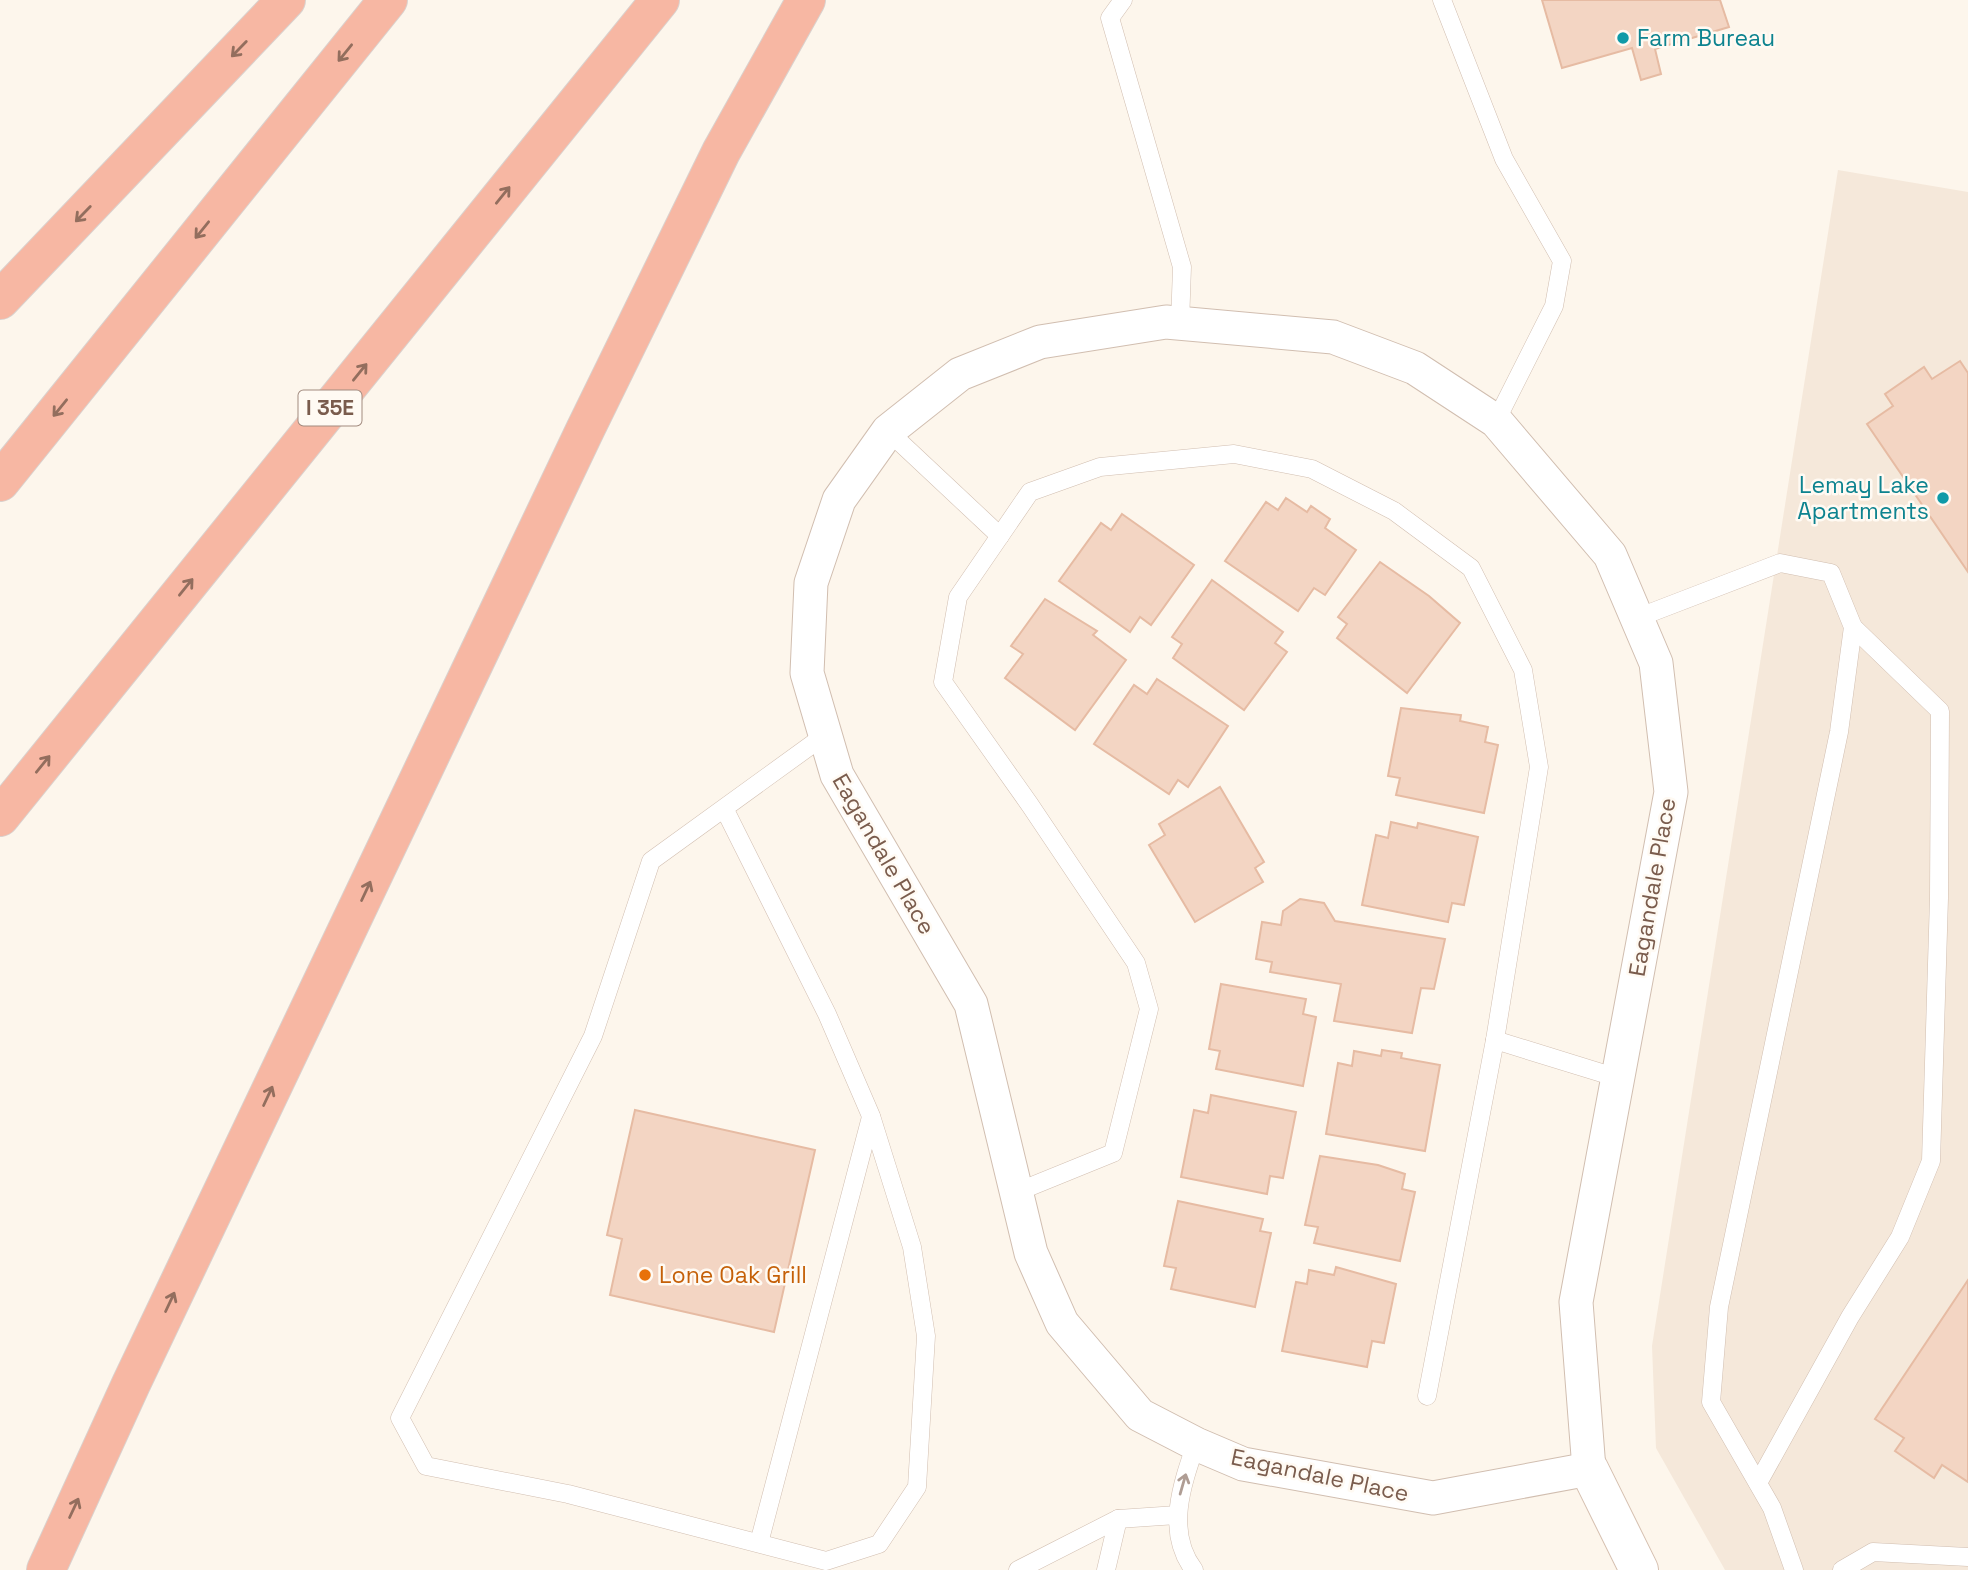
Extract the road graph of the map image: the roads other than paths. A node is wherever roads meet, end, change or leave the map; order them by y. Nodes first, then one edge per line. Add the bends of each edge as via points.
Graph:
1 (286, 0) edge
2 (388, 0) edge
3 (660, 0) edge
4 (806, 0) edge
5 (1123, 0) edge
6 (1442, 0) edge
7 (0, 300) edge
8 (1180, 324) junction
9 (1496, 421) junction
10 (888, 431) junction
11 (0, 482) edge
12 (1000, 537) junction
13 (1637, 618) junction
14 (1853, 627) junction
15 (825, 735) junction
16 (724, 808) junction
17 (0, 817) edge
18 (1495, 1040) junction
19 (1618, 1079) junction
20 (871, 1116) junction
21 (1017, 1192) junction
22 (1427, 1396) dead end
23 (1196, 1444) junction
24 (1589, 1469) junction
25 (1758, 1483) junction
26 (1177, 1515) junction
27 (1118, 1518) junction
28 (759, 1543) junction
29 (1968, 1557) edge
30 (46, 1570) edge
31 (1018, 1570) edge
32 (1105, 1570) edge
33 (1194, 1570) edge
34 (1639, 1570) edge
35 (1794, 1570) edge
36 (1842, 1570) edge

1 -> 7 highway
2 -> 11 highway
17 -> 3 highway, I 35E
30 -> 4 highway via 585,430 721,152
5 - 8 lane via 1110,18 1182,267
6 - 9 lane via 1504,159 1563,261 1554,306
8 - 9 street, Eagandale Place via 1333,337 1415,368
8 - 10 street, Eagandale Place via 1166,322 1040,342 960,374
9 - 13 street, Eagandale Place via 1610,555
10 - 12 lane
10 - 15 street, Eagandale Place via 839,500 811,583 807,673
12 - 18 lane via 1030,492 1100,467 1234,454 1312,469 1394,511 1471,568 1523,670 1539,767
12 - 21 lane via 958,597 943,682 1136,962 1149,1009 1114,1153
13 - 14 lane via 1780,563 1831,573
13 - 19 street, Eagandale Place via 1656,663 1671,792
14 - 25 lane via 1839,732 1719,1307 1711,1402
14 - 25 lane via 1940,712 1931,1161 1900,1237
15 - 16 lane
15 - 21 street, Eagandale Place via 837,775 971,1004
16 - 20 lane via 827,1014
16 - 28 lane via 651,860 593,1036 400,1418 426,1466 568,1494
18 - 19 lane
18 - 22 lane
19 - 24 street, Eagandale Place via 1576,1302
20 - 28 lane
20 - 28 lane via 912,1247 926,1336 917,1487 879,1545 825,1561
21 - 23 street, Eagandale Place via 1031,1253 1062,1323 1140,1415
23 - 24 street, Eagandale Place via 1243,1464 1433,1498
26 -> 23 lane
24 - 34 street, Eagandale Place
25 - 35 lane
26 - 27 lane
26 - 33 lane via 1183,1548
27 - 31 lane
27 - 32 lane
29 - 36 lane via 1872,1552

